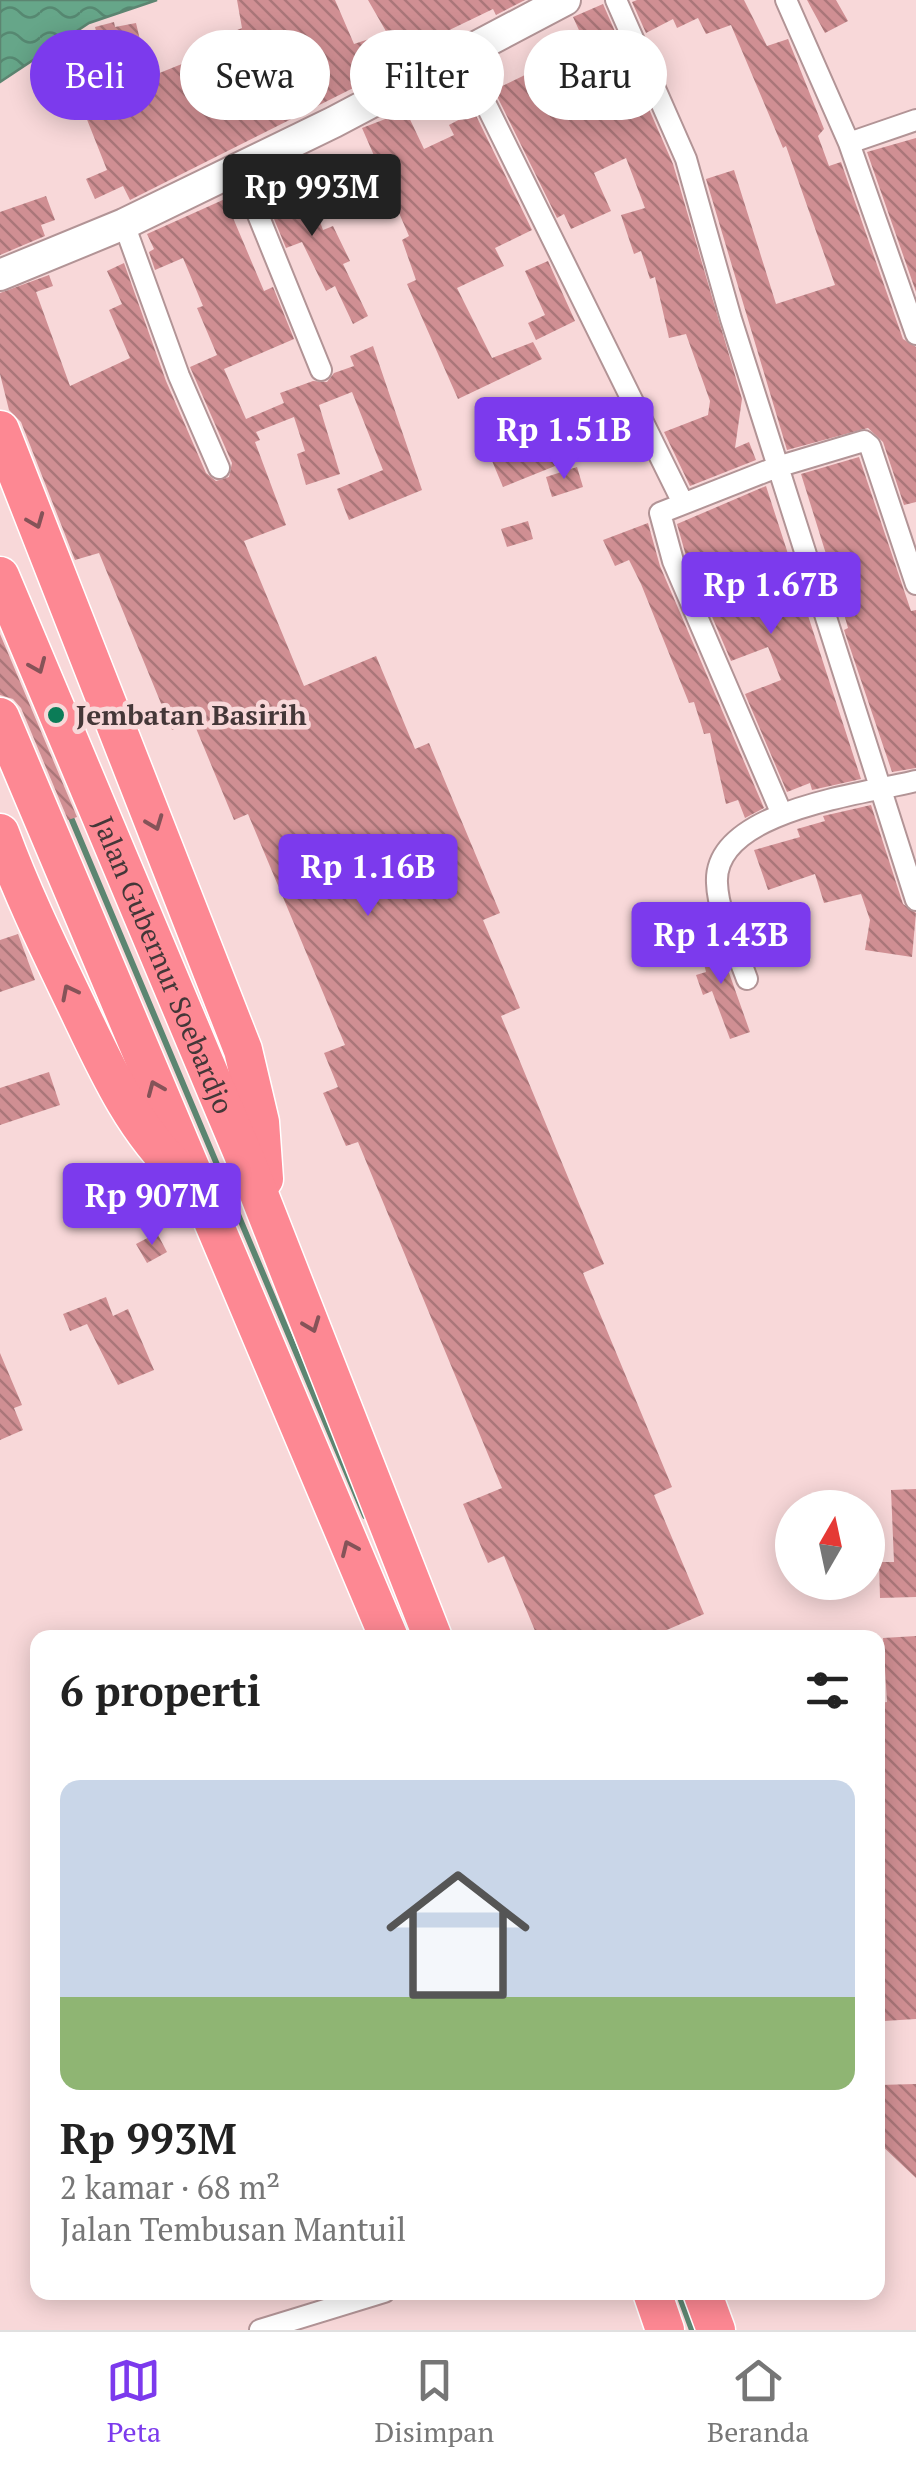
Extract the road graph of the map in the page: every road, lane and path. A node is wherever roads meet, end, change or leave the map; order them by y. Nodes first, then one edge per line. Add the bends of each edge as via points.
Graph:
1 (566, 0) edge
2 (616, 0) edge
3 (786, 0) edge
4 (504, 33) edge
5 (350, 112) edge
6 (494, 120) edge
7 (916, 120) edge
8 (850, 144) junction
9 (239, 168) junction
10 (124, 224) junction
11 (0, 275) edge
12 (916, 334) edge
13 (321, 370) dead end
14 (0, 430) edge
15 (778, 466) junction
16 (219, 468) dead end
17 (684, 503) junction
18 (0, 576) edge
19 (916, 584) edge
20 (0, 716) edge
21 (916, 781) edge
22 (882, 789) junction
23 (781, 812) junction
24 (0, 833) edge
25 (177, 884) junction
26 (135, 900) junction
27 (916, 900) edge
28 (746, 979) dead end
29 (198, 1189) junction
30 (267, 1215) junction
31 (386, 1630) edge
32 (430, 1630) edge
33 (358, 2300) edge
34 (655, 2300) edge
35 (705, 2300) edge
36 (260, 2330) edge
37 (665, 2330) edge
38 (716, 2330) edge

1 - 4 street
2 - 15 street via 676,130
3 - 8 street
5 - 9 street
6 - 17 street
7 - 8 street
8 - 12 street
9 - 10 street
9 - 13 street
10 - 11 street
10 - 16 street
14 -> 25 highway
15 - 17 street
15 - 19 street via 859,440 868,443
15 - 22 street
17 - 23 street via 660,517 672,560
18 -> 26 highway, Jalan Gubernur Soebardjo
29 -> 20 highway, Jalan Gubernur Soebardjo
21 - 22 street
22 - 23 street
22 - 27 street
23 - 28 street via 736,841 716,878
29 -> 24 highway via 156,1150 124,1099 30,915
25 - 26 highway
25 - 30 highway via 254,1090
26 - 30 highway, Jalan Gubernur Soebardjo
31 -> 29 highway, Jalan Gubernur Soebardjo
30 -> 32 highway, Jalan Gubernur Soebardjo
33 - 36 street
34 - 37 highway
35 - 38 highway

